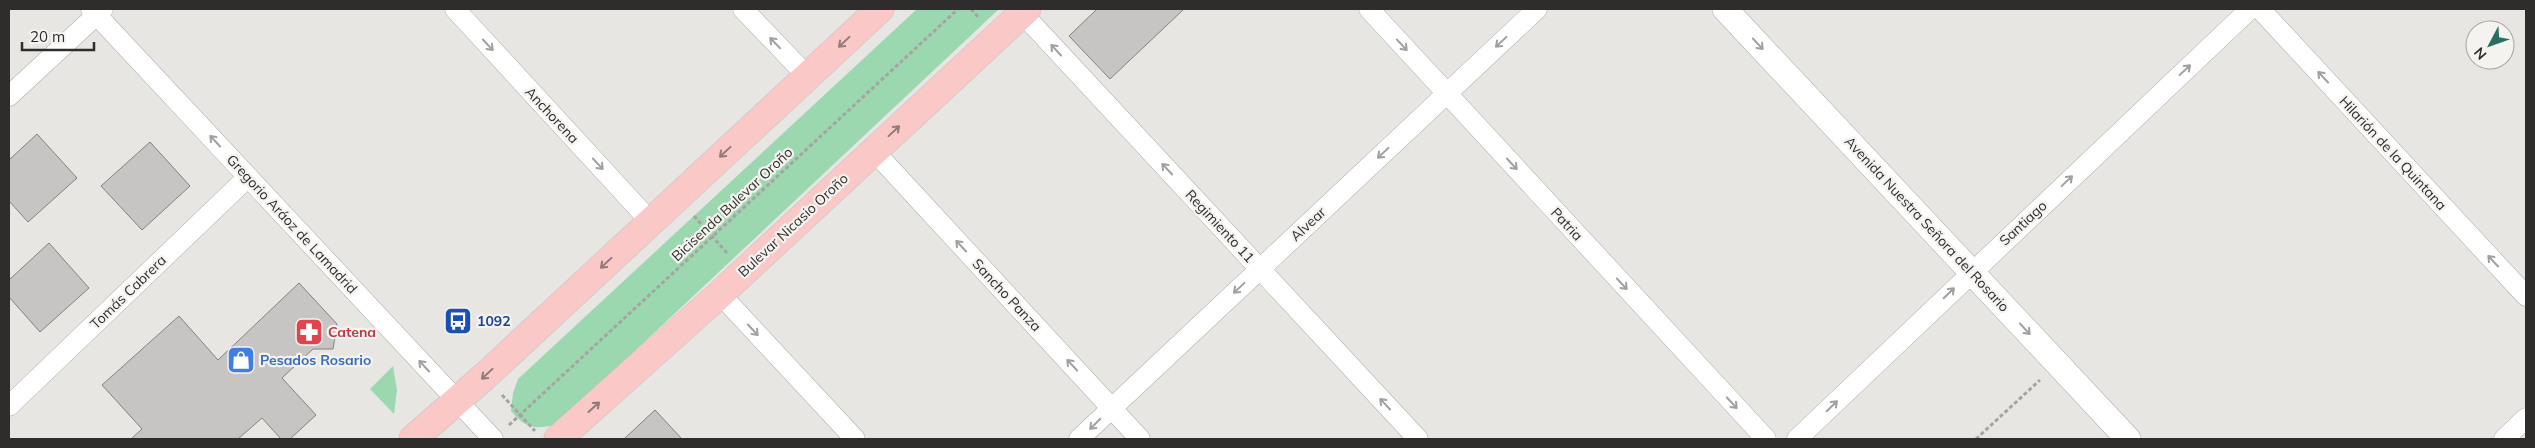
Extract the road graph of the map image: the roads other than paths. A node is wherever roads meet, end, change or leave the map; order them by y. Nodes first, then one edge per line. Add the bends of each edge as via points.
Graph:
1 (455, 9) edge
2 (743, 9) edge
3 (880, 9) edge
4 (1369, 9) edge
5 (1537, 9) edge
6 (1725, 9) edge
7 (2250, 9) edge
8 (2260, 9) edge
9 (97, 11) edge
10 (1024, 11) edge
11 (807, 76) junction
12 (1447, 93) junction
13 (9, 96) edge
14 (873, 150) junction
15 (248, 177) junction
16 (650, 221) junction
17 (1259, 269) junction
18 (1971, 272) junction
19 (720, 294) junction
20 (2526, 296) edge
21 (457, 402) junction
22 (9, 406) edge
23 (1111, 408) junction
24 (2526, 418) edge
25 (547, 436) edge
26 (413, 439) edge
27 (493, 439) edge
28 (855, 439) edge
29 (1079, 439) edge
30 (1140, 439) edge
31 (1418, 439) edge
32 (1766, 439) edge
33 (1797, 439) edge
34 (2128, 439) edge
35 (2504, 439) edge

1 -> 16 street, Anchorena
11 -> 2 street
3 -> 11 main road
4 -> 12 street, Patria
5 -> 12 street, Alvear
6 -> 18 street, Avenida Nuestra Señora del Rosario
18 -> 7 street, Santiago
20 -> 8 street, Hilarión de la Quintana
9 - 13 street
15 -> 9 street, Gregorio Aráoz de Lamadrid
14 -> 10 main road, Bulevar Nicasio Oroño
17 -> 10 street, Regimiento 11
11 -> 16 main road
12 -> 17 street, Alvear
12 -> 32 street, Patria
14 - 19 main road, Bulevar Nicasio Oroño
23 -> 14 street, Sancho Panza
21 -> 15 street, Gregorio Aráoz de Lamadrid
15 - 22 street, Tomás Cabrera
16 -> 21 main road
17 -> 23 street, Alvear
31 -> 17 street, Regimiento 11
33 -> 18 street, Santiago
18 -> 34 street, Avenida Nuestra Señora del Rosario
25 -> 19 main road, Bulevar Nicasio Oroño
19 -> 28 street
21 - 26 main road
21 - 27 street, Gregorio Aráoz de Lamadrid
23 -> 29 street, Alvear
23 - 30 street, Sancho Panza
24 - 35 street

